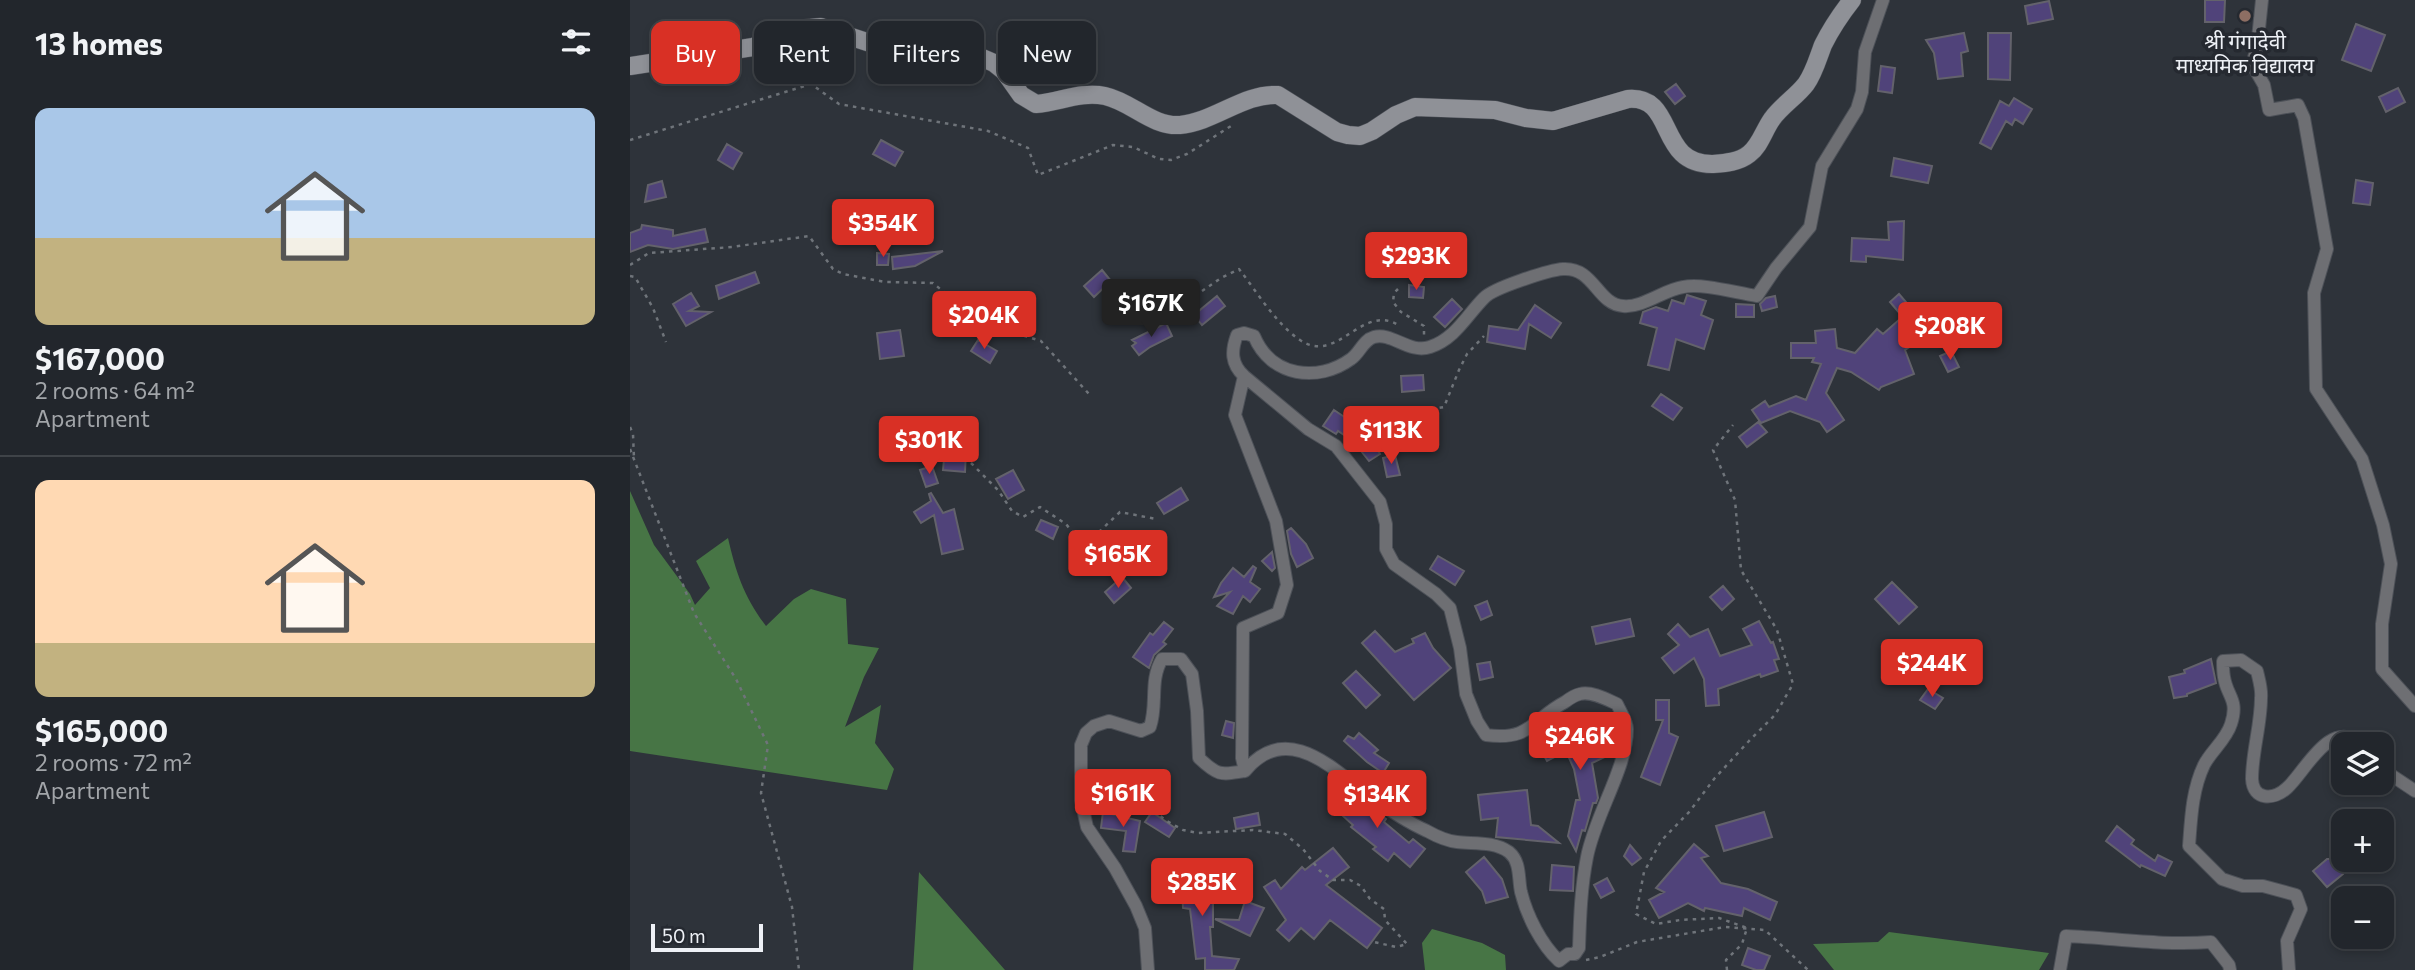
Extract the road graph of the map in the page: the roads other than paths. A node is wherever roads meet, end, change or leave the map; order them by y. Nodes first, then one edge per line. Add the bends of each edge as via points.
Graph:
1 (1852, 0) edge
2 (1882, 0) edge
3 (2262, 0) edge
4 (630, 66) edge
5 (1244, 376) junction
6 (2415, 706) edge
7 (2331, 741) edge
8 (1245, 772) junction
9 (2394, 777) edge
10 (2415, 791) edge
11 (1148, 970) edge
12 (2060, 970) edge
13 (2230, 970) edge
14 (2289, 970) edge

1 - 4 main road via 1805,85 1771,119 1754,150 1744,158 1723,163 1704,164 1681,154 1655,109 1639,98 1553,121 1495,110 1415,107 1372,131 1348,135 1278,95 1181,125 1157,121 1105,96 1089,94 1036,104 1021,95 1004,71 981,57 870,43 821,27 799,29 753,47
2 - 5 street via 1865,52 1857,109 1822,166 1810,227 1757,296 1682,287 1625,307 1609,303 1590,278 1565,268 1486,295 1459,328 1438,344 1417,349 1374,337 1355,357 1317,374 1292,372 1259,349 1254,336 1237,335 1235,368
3 - 6 street via 2252,64 2264,85 2269,110 2298,105 2304,118 2327,249 2314,293 2316,389 2362,459 2379,512 2391,564 2382,624 2382,669
5 - 8 street via 1235,415 1276,521 1287,586 1278,613 1244,628
5 - 8 street via 1336,446 1380,502 1387,524 1386,549 1394,564 1450,608 1466,694 1486,735 1506,737 1529,730 1553,708 1580,693 1617,704 1627,727 1620,765 1587,855 1579,948 1559,961 1547,950 1521,891 1519,868 1509,852 1485,843 1455,842 1426,831 1320,758 1293,749 1272,751
7 - 14 street via 2310,758 2286,789 2273,797 2257,793 2252,782 2262,697 2258,671 2241,660 2223,661 2224,679 2234,699 2231,724 2204,763 2197,783 2189,846 2222,879 2295,895 2301,909 2287,941
8 - 11 street via 1214,772 1199,758 1192,674 1181,659 1162,659 1156,670 1150,727 1141,731 1109,721 1086,733 1081,746 1081,800 1087,827 1136,906 1145,928
9 - 10 street
12 - 13 street via 2066,936 2183,945 2211,942

